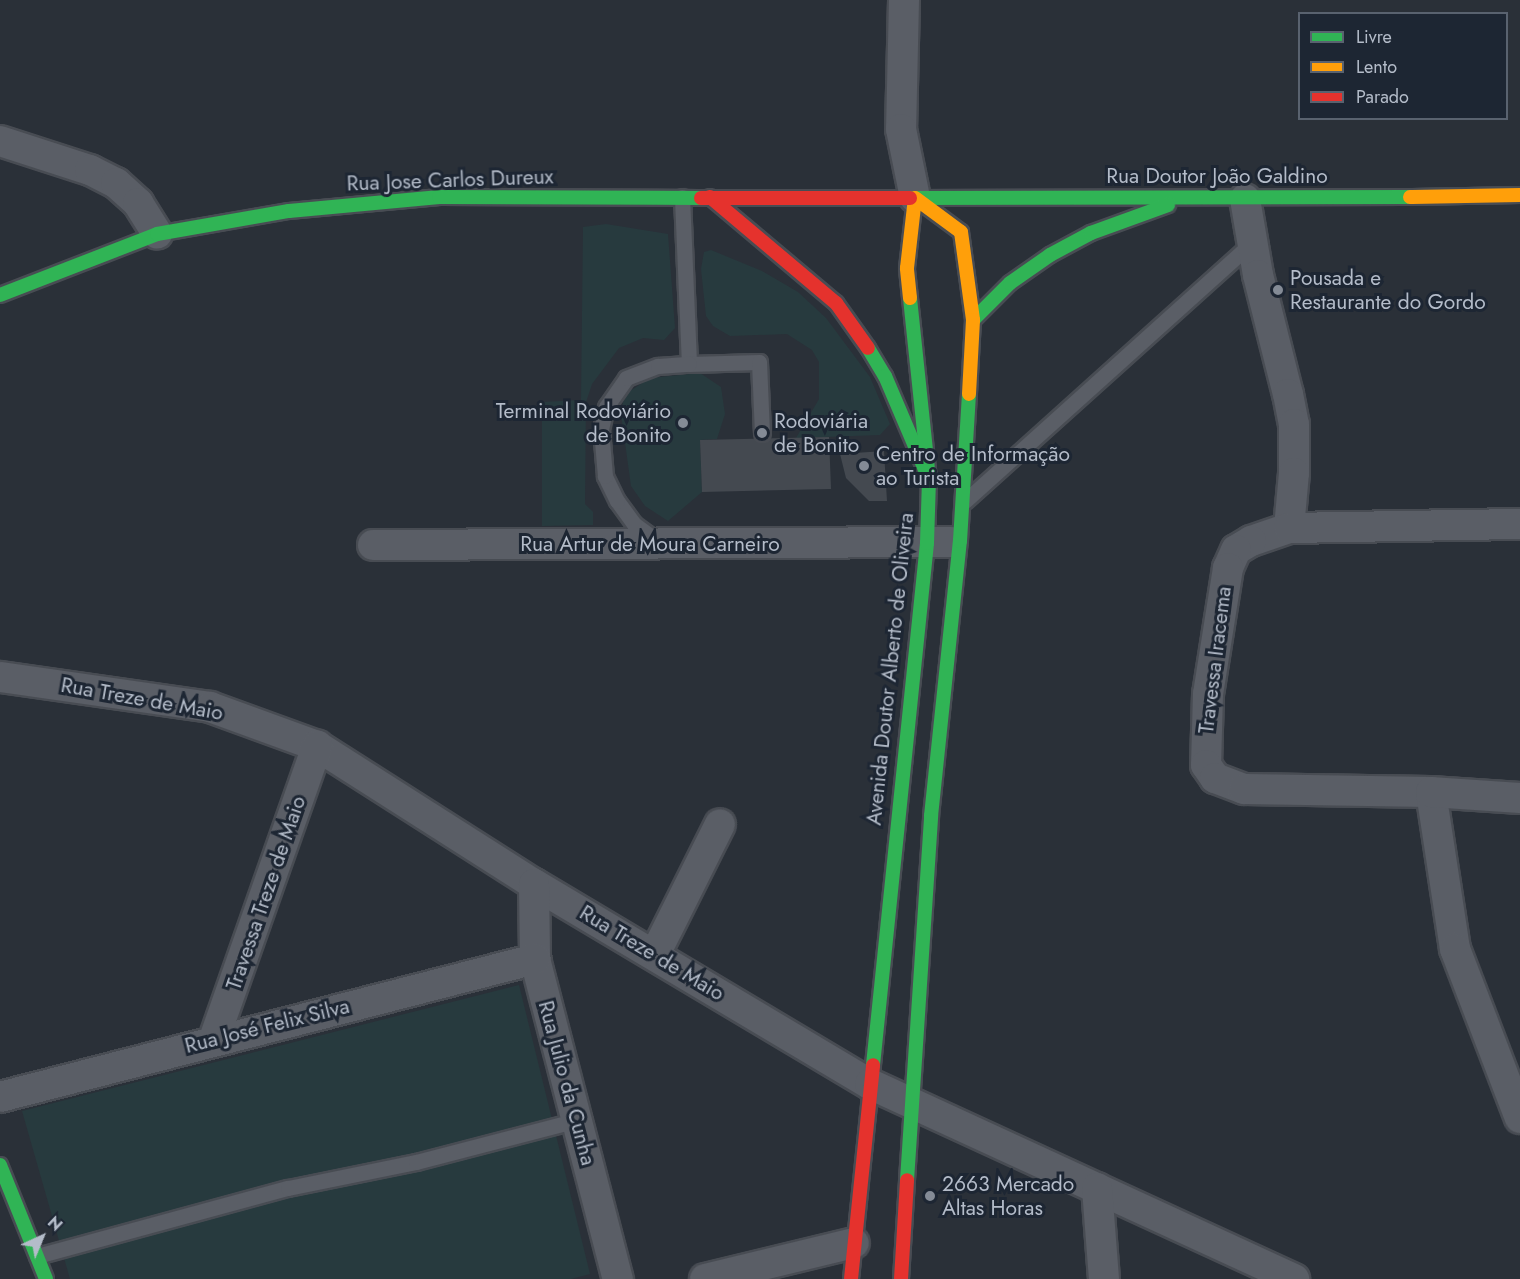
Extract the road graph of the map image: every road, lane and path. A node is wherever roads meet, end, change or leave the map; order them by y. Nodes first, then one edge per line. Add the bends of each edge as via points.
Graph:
1 (904, 0) edge
2 (0, 141) edge
3 (1520, 195) edge
4 (682, 197) junction
5 (710, 197) junction
6 (1190, 197) junction
7 (915, 198) junction
8 (1245, 199) junction
9 (157, 234) junction
10 (1252, 243) junction
11 (0, 296) edge
12 (973, 320) junction
13 (689, 364) junction
14 (762, 434) dead end
15 (929, 479) junction
16 (963, 502) junction
17 (1520, 524) edge
18 (1289, 528) junction
19 (960, 541) junction
20 (927, 543) junction
21 (662, 544) junction
22 (373, 545) dead end
23 (0, 677) edge
24 (317, 746) junction
25 (1431, 792) junction
26 (1520, 798) edge
27 (897, 813) junction
28 (931, 816) junction
29 (720, 824) dead end
30 (534, 884) junction
31 (655, 954) junction
32 (535, 959) junction
33 (214, 1039) junction
34 (1511, 1067) edge
35 (870, 1084) junction
36 (0, 1097) edge
37 (915, 1104) junction
38 (1520, 1118) edge
39 (577, 1120) junction
40 (0, 1165) edge
41 (1097, 1188) junction
42 (854, 1243) junction
43 (37, 1256) junction
44 (46, 1279) edge
45 (618, 1279) edge
46 (705, 1279) edge
47 (851, 1279) edge
48 (901, 1279) edge
49 (1104, 1279) edge
50 (1294, 1279) edge

1 - 7 street via 902,129
2 - 9 street via 90,170 116,183 138,202
3 - 8 street, Rua Doutor João Galdino
4 - 5 street, Rua Jose Carlos Dureux
4 - 9 street, Rua Jose Carlos Dureux via 387,200 222,220
4 - 13 lane
5 - 7 street, Rua Jose Carlos Dureux
5 - 15 street via 836,303 858,331 885,376
6 - 7 street, Rua Doutor João Galdino
6 - 8 street, Rua Doutor João Galdino
6 - 12 street via 1091,233 1050,255 1010,283
7 - 12 street via 961,232
7 - 15 street, Avenida Doutor Alberto de Oliveira via 907,268
8 - 10 street
9 - 11 street, Rua Jose Carlos Dureux
10 - 16 lane
10 - 18 street via 1294,424
12 - 16 street
13 - 14 lane via 759,362
13 - 21 lane via 658,366 626,378 606,407 601,429 605,476 616,501 634,524
15 - 20 street, Avenida Doutor Alberto de Oliveira
16 - 19 street
17 - 18 street
18 - 25 street, Travessa Iracema via 1236,550 1228,568 1208,694 1206,765 1215,778 1244,789
19 - 20 street, Rua Artur de Moura Carneiro
19 - 28 street
20 - 21 street, Rua Artur de Moura Carneiro
20 - 27 street, Avenida Doutor Alberto de Oliveira
21 - 22 street, Rua Artur de Moura Carneiro
23 - 24 street, Rua Treze de Maio via 210,707
24 - 30 street, Rua Treze de Maio
24 - 33 street, Travessa Treze de Maio
25 - 26 street, Travessa Iracema
25 - 34 street via 1455,949
27 - 28 street
27 - 35 street, Avenida Doutor Alberto de Oliveira
28 - 37 street
29 - 31 street
30 - 31 street, Rua Treze de Maio
30 - 32 street, Rua Julio da Cunha
31 - 35 street, Rua Treze de Maio
32 - 33 street, Rua José Felix Silva
32 - 39 street, Rua Julio da Cunha
33 - 36 street, Rua José Felix Silva
34 - 38 street
35 - 37 street, Rua Treze de Maio
35 - 42 street, Avenida Doutor Alberto de Oliveira
37 - 41 street, Rua Treze de Maio
37 - 48 street
39 - 43 lane via 416,1162 298,1186
39 - 45 street, Rua Julio da Cunha
40 - 43 street
41 - 49 street
41 - 50 street, Rua Treze de Maio
42 - 46 street
42 - 47 street, Avenida Doutor Alberto de Oliveira
43 - 44 street

